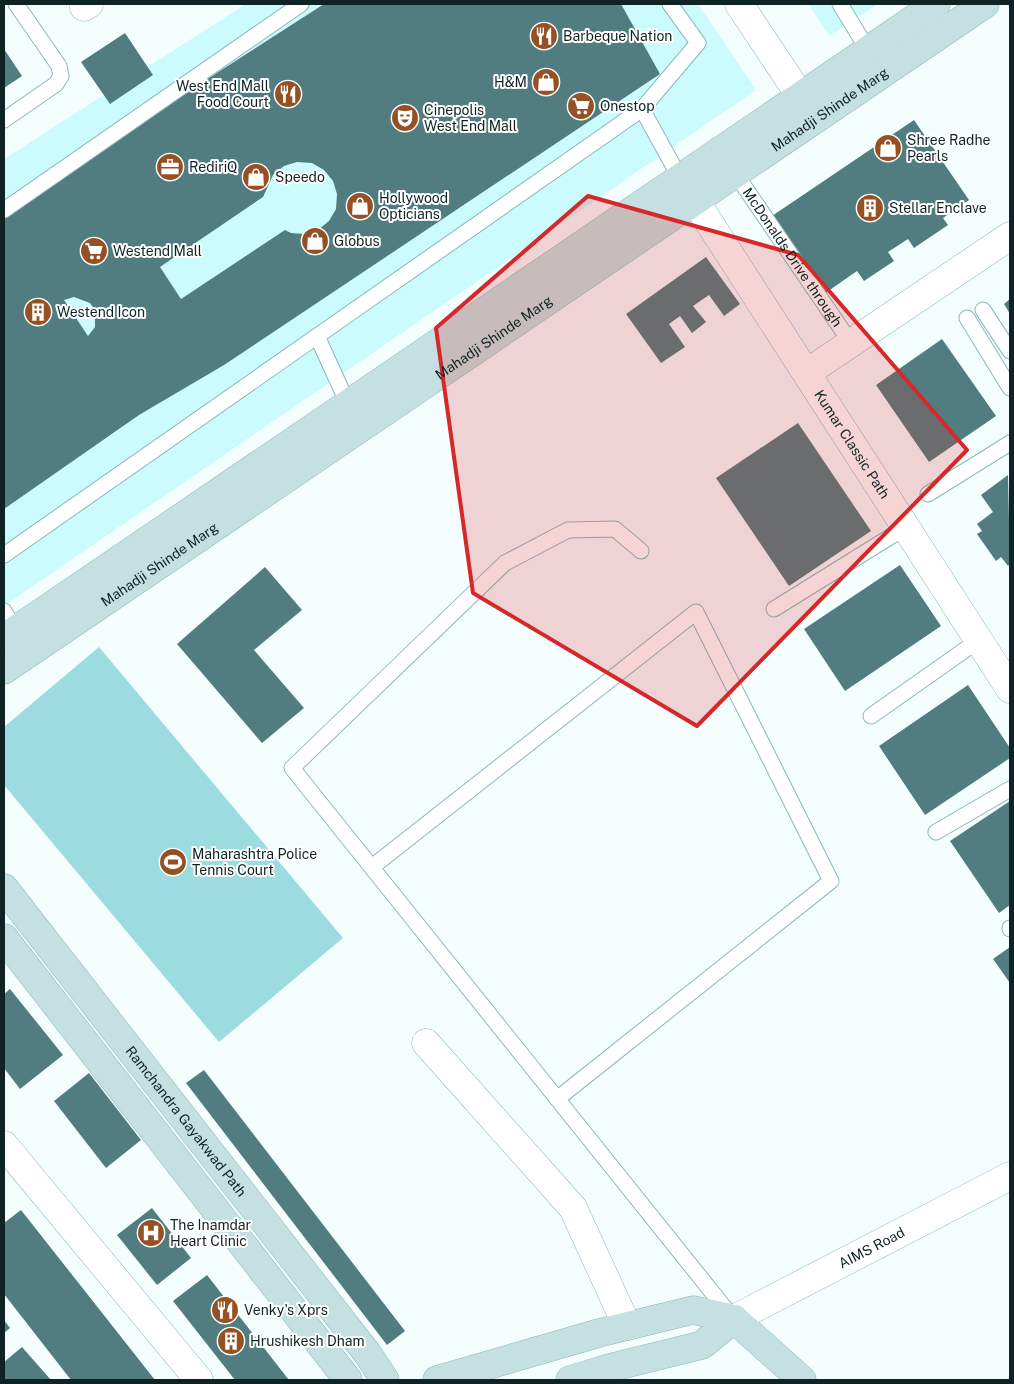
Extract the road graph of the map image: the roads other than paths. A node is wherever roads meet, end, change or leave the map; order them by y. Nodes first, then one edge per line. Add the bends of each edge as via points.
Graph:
1 (16, 4) edge
2 (301, 4) edge
3 (670, 4) edge
4 (739, 4) edge
5 (840, 4) edge
6 (936, 4) edge
7 (985, 4) edge
8 (868, 50) junction
9 (800, 96) junction
10 (642, 109) junction
11 (816, 118) junction
12 (4, 120) edge
13 (735, 173) junction
14 (680, 178) junction
15 (695, 201) junction
16 (4, 210) edge
17 (1010, 236) edge
18 (983, 310) dead end
19 (967, 318) dead end
20 (316, 336) junction
21 (851, 343) junction
22 (1010, 351) edge
23 (808, 372) junction
24 (1010, 388) edge
25 (348, 404) junction
26 (1010, 443) edge
27 (928, 494) dead end
28 (906, 527) junction
29 (640, 550) dead end
30 (4, 555) edge
31 (774, 609) dead end
32 (8, 626) edge
33 (979, 640) junction
34 (4, 670) edge
35 (1010, 689) edge
36 (870, 716) dead end
37 (1010, 789) edge
38 (936, 832) dead end
39 (372, 867) junction
40 (4, 888) edge
41 (4, 938) edge
42 (426, 1043) dead end
43 (557, 1098) junction
44 (4, 1145) edge
45 (1010, 1176) edge
46 (734, 1319) junction
47 (627, 1326) junction
48 (199, 1380) edge
49 (348, 1380) edge
50 (385, 1380) edge
51 (437, 1380) edge
52 (570, 1380) edge
53 (802, 1380) edge

1 - 12 lane via 59,66 61,76 56,84
2 - 16 lane
3 - 10 lane via 698,43
4 - 9 street
5 - 8 lane
6 - 8 main road, Mahadji Shinde Marg
7 - 11 main road, Mahadji Shinde Marg
8 - 9 main road, Mahadji Shinde Marg
9 - 11 street
9 - 14 main road, Mahadji Shinde Marg
10 - 14 lane
10 - 20 lane
11 - 13 main road, Mahadji Shinde Marg
13 - 15 main road, Mahadji Shinde Marg
13 - 21 lane, McDonalds Drive through
14 - 15 street, Kumar Classic Path
14 - 25 main road, Mahadji Shinde Marg
15 - 23 street, Kumar Classic Path
15 - 34 main road, Mahadji Shinde Marg
17 - 21 street
18 - 22 lane
19 - 24 lane
20 - 25 lane
20 - 30 lane
21 - 23 street
23 - 28 street, Kumar Classic Path
25 - 32 main road, Mahadji Shinde Marg
26 - 27 lane
28 - 31 lane
28 - 33 street, Kumar Classic Path
29 - 39 lane via 615,529 568,530 505,563 292,768
33 - 35 street, Kumar Classic Path
33 - 36 lane
37 - 38 lane
39 - 43 lane
39 - 43 lane via 696,612 831,881
40 - 50 main road, Ramchandra Gayakwad Path
41 - 49 main road
42 - 47 street via 573,1208
43 - 46 lane
44 - 48 street
45 - 46 street, AIMS Road
46 - 47 main road via 693,1310
46 - 52 main road, AIMS Road via 702,1345
46 - 53 main road
47 - 51 main road

